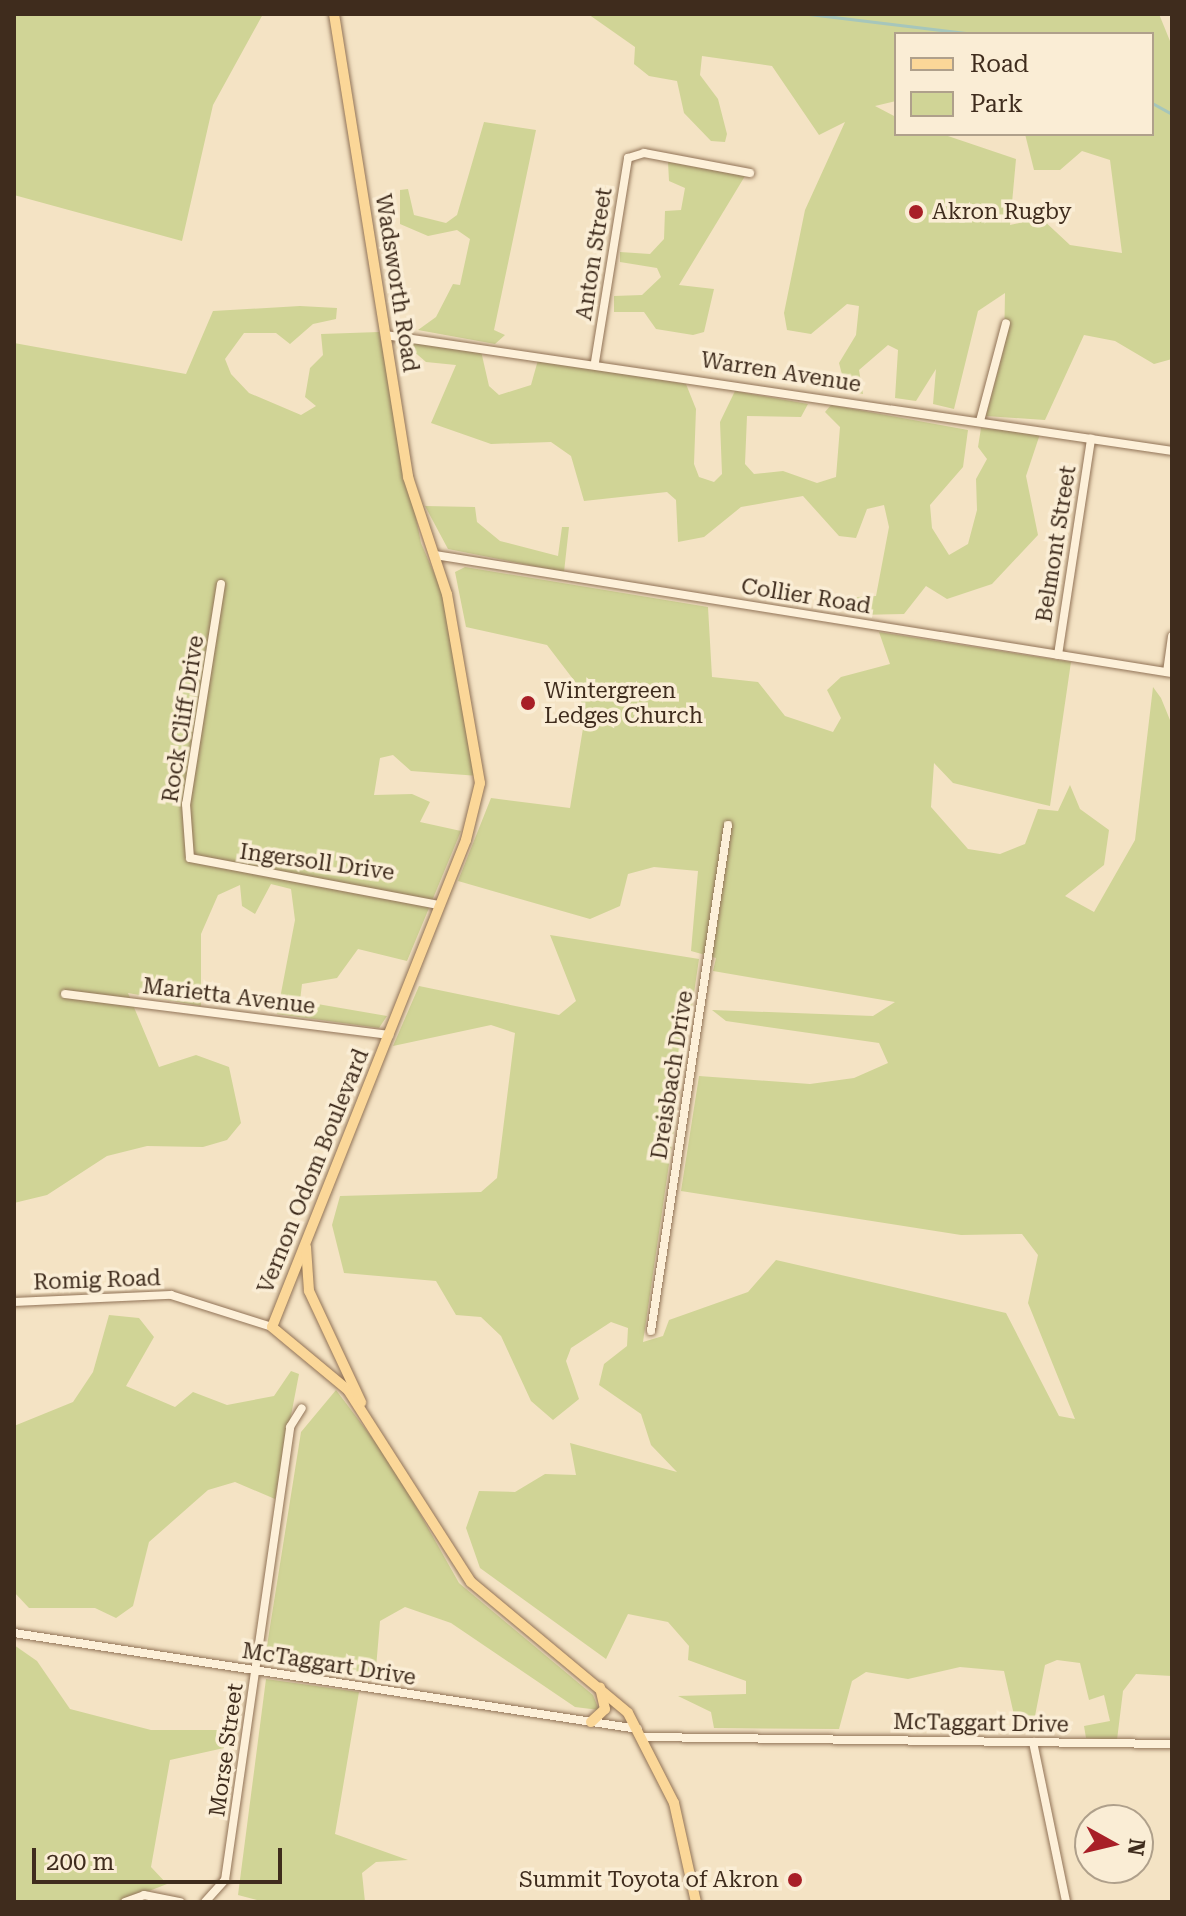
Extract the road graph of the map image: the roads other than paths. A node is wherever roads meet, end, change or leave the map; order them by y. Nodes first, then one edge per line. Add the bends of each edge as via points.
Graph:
1 (334, 14) edge
2 (750, 173) dead end
3 (1006, 323) dead end
4 (385, 335) junction
5 (595, 362) junction
6 (980, 421) junction
7 (1091, 439) junction
8 (1172, 451) edge
9 (435, 555) junction
10 (221, 584) dead end
11 (1172, 636) edge
12 (1058, 655) junction
13 (1169, 672) edge
14 (728, 825) dead end
15 (190, 858) joint
16 (439, 905) junction
17 (65, 994) dead end
18 (389, 1035) junction
19 (306, 1241) junction
20 (14, 1302) edge
21 (272, 1327) junction
22 (651, 1331) dead end
23 (302, 1408) dead end
24 (365, 1412) junction
25 (14, 1633) edge
26 (255, 1671) junction
27 (597, 1683) junction
28 (591, 1722) junction
29 (642, 1733) junction
30 (1033, 1742) junction
31 (1172, 1744) edge
32 (125, 1902) edge
33 (180, 1902) edge
34 (205, 1902) edge
35 (696, 1902) edge
36 (1066, 1902) edge

1 - 4 main road, Wadsworth Road
2 - 5 street, Anton Street via 633,154
3 - 6 street
4 - 5 street, Warren Avenue
4 - 9 main road, Wadsworth Road via 408,477
5 - 6 street, Warren Avenue
6 - 7 street, Warren Avenue
7 - 8 street, Warren Avenue
7 - 12 street, Belmont Street
9 - 12 street, Collier Road
9 - 16 main road, Vernon Odom Boulevard via 480,783
10 - 15 street, Rock Cliff Drive via 186,804
11 - 13 street
12 - 13 street, Collier Road
14 - 22 street, Dreisbach Drive
15 - 16 street, Ingersoll Drive
16 - 18 main road, Vernon Odom Boulevard
17 - 18 street, Marietta Avenue
18 - 19 main road, Vernon Odom Boulevard
19 - 21 main road, Vernon Odom Boulevard
19 - 24 main road via 309,1291
20 - 21 street, Romig Road via 171,1295
21 - 24 main road, Vernon Odom Boulevard via 325,1366
23 - 26 street, Morse Street via 290,1427
24 - 27 main road, Vernon Odom Boulevard via 471,1582
25 - 26 street, McTaggart Drive
26 - 28 street, McTaggart Drive
26 - 34 street, Morse Street via 225,1880
27 - 28 main road via 605,1709
27 - 29 main road, Vernon Odom Boulevard
28 - 29 street, McTaggart Drive
29 - 30 street, McTaggart Drive
29 - 35 main road, Vernon Odom Boulevard via 674,1803
30 - 31 street, McTaggart Drive
30 - 36 street
32 - 33 street via 144,1895

